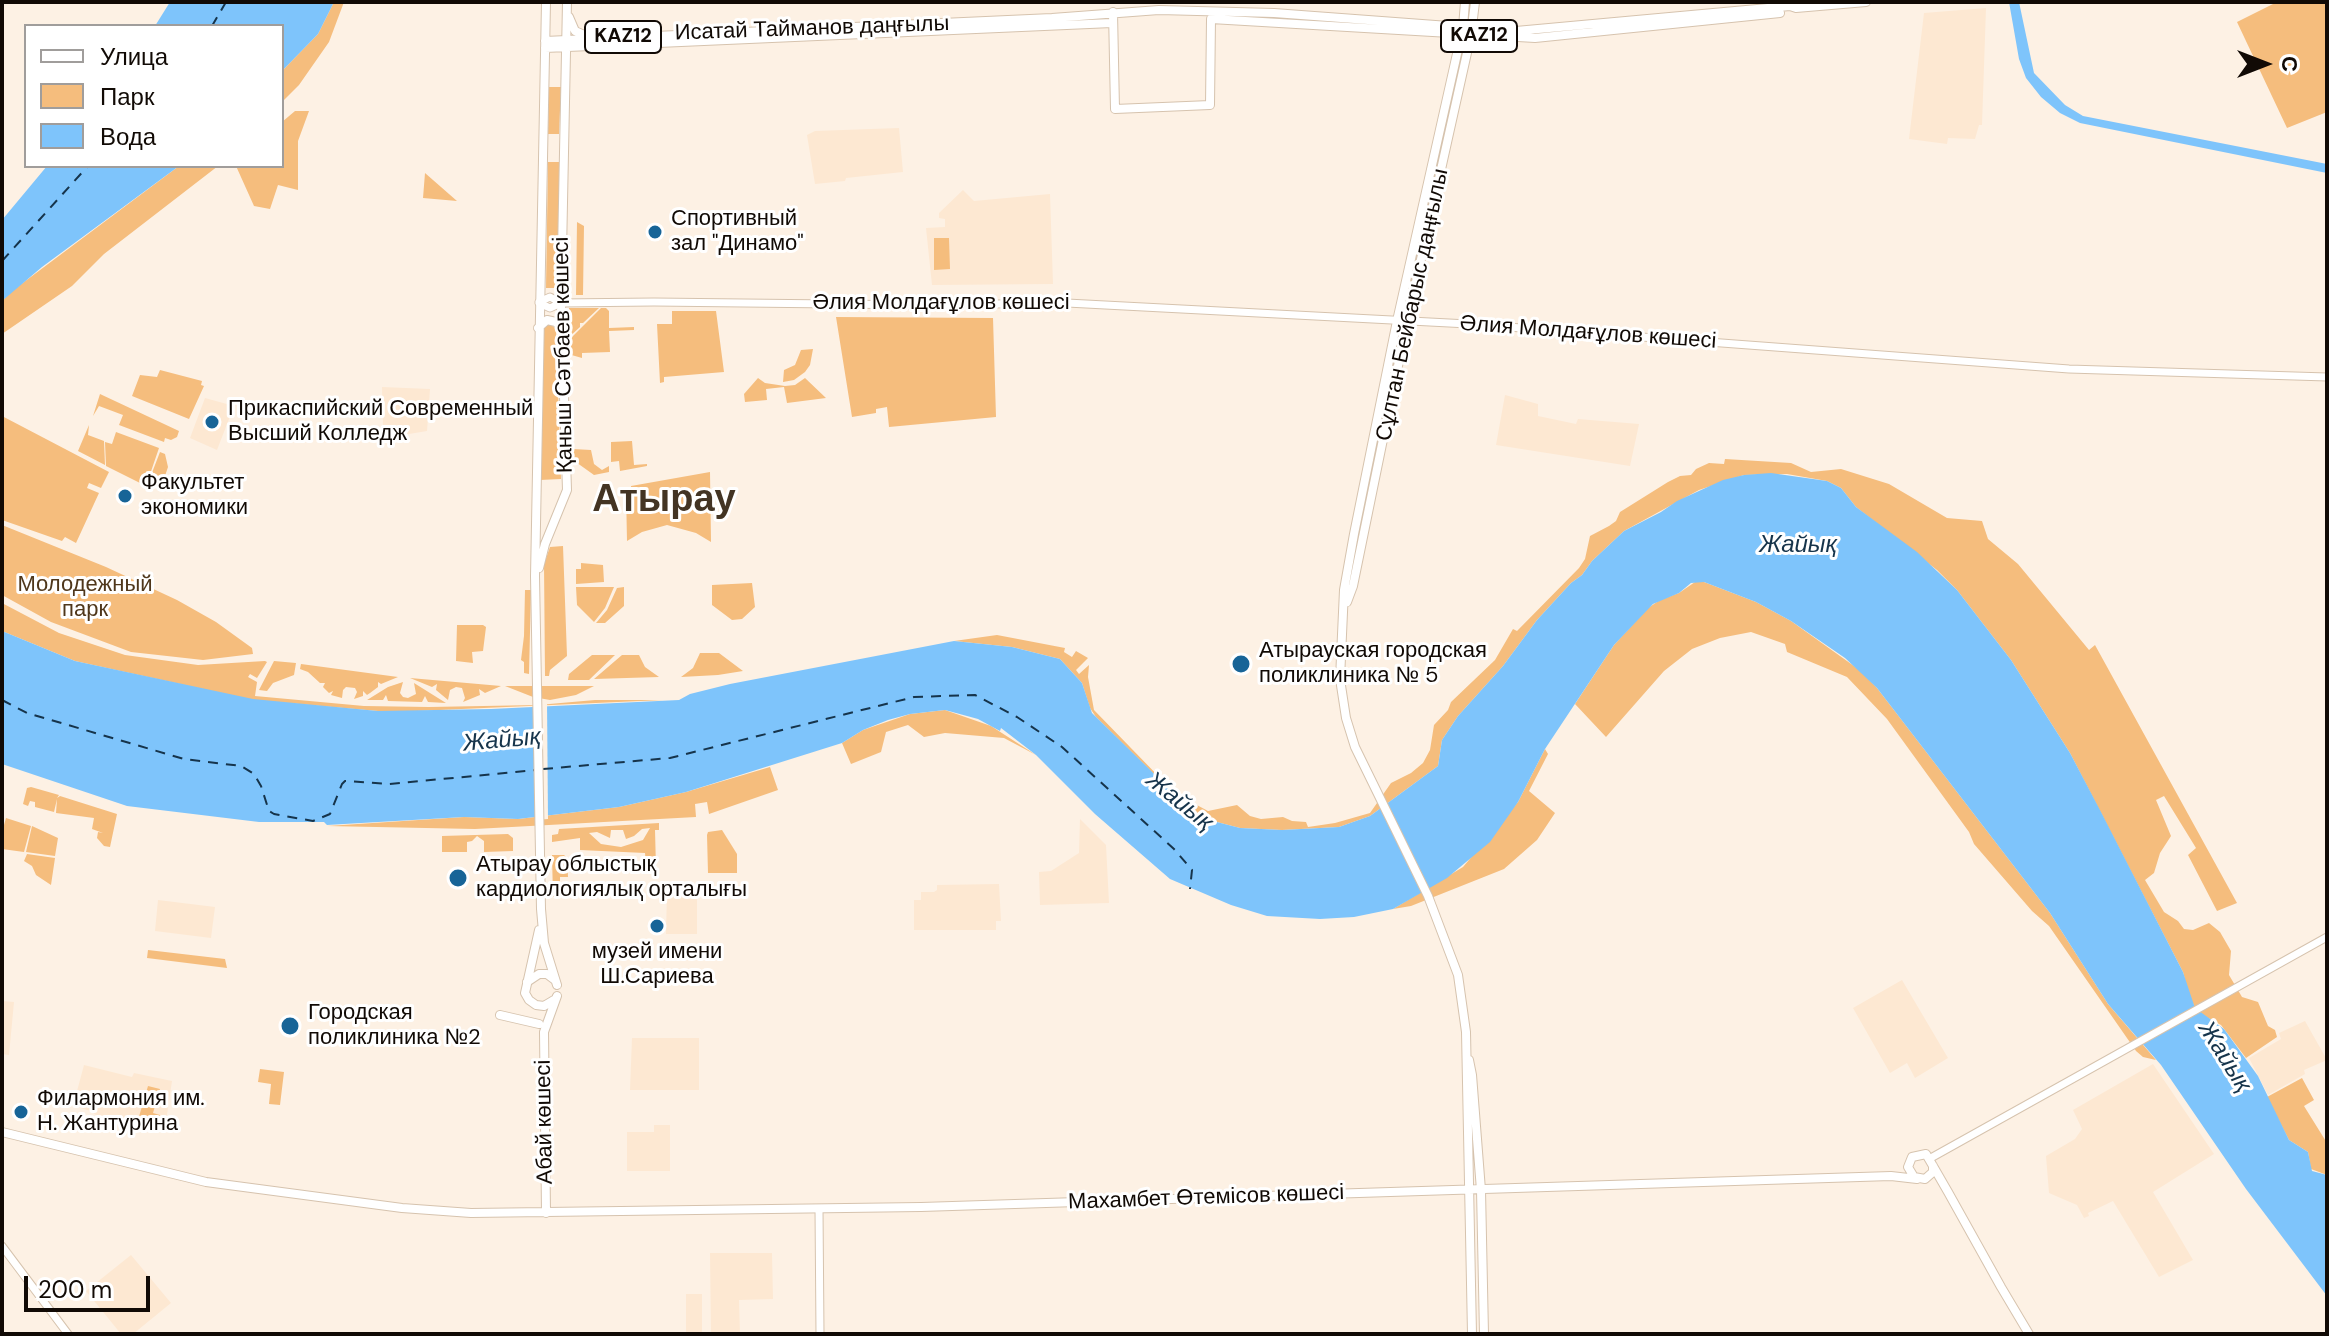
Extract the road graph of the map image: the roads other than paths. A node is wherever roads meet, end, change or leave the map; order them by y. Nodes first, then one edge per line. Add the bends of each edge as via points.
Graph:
1 (546, 2) edge
2 (1465, 2) edge
3 (1475, 2) edge
4 (1866, 2) edge
5 (567, 5) edge
6 (1113, 12) junction
7 (1112, 23) junction
8 (1467, 31) junction
9 (594, 38) junction
10 (545, 44) junction
11 (566, 44) junction
12 (1432, 192) junction
13 (539, 303) junction
14 (561, 303) junction
15 (1397, 321) junction
16 (1407, 322) junction
17 (538, 328) junction
18 (562, 328) junction
19 (2327, 377) edge
20 (537, 593) junction
21 (1345, 606) junction
22 (541, 909) junction
23 (2327, 937) edge
24 (527, 982) junction
25 (557, 985) junction
26 (557, 996) junction
27 (529, 1000) junction
28 (500, 1015) dead end
29 (542, 1028) junction
30 (1467, 1053) junction
31 (2, 1132) edge
32 (1931, 1162) junction
33 (1908, 1164) junction
34 (1891, 1176) junction
35 (1921, 1179) junction
36 (1469, 1190) junction
37 (1481, 1190) junction
38 (1948, 1192) junction
39 (819, 1209) junction
40 (546, 1213) junction
41 (2, 1246) edge
42 (68, 1334) edge
43 (820, 1334) edge
44 (1472, 1334) edge
45 (1484, 1334) edge
46 (2029, 1334) edge

1 - 10 main road, Қаныш Сәтбаев көшесі
2 - 8 main road, Сұлтан Бейбарыс даңғылы
3 - 8 main road, Сұлтан Бейбарыс даңғылы
4 - 8 main road, Исатай Тайманов даңғылы / KAZ12
5 - 9 main road via 575,31
5 - 11 main road, Қаныш Сәтбаев көшесі
6 - 7 main road, KAZ12
6 - 8 main road, Исатай Тайманов даңғылы / KAZ12 via 1271,13
6 - 9 main road, Исатай Тайманов даңғылы / KAZ12
7 - 8 main road, Исатай Тайманов даңғылы / KAZ12 via 1115,109 1210,105 1211,19
7 - 11 main road, Исатай Тайманов даңғылы / KAZ12
8 - 12 main road, Сұлтан Бейбарыс даңғылы
9 - 11 main road, Исатай Тайманов даңғылы / KAZ12
10 - 11 main road, Исатай Тайманов даңғылы / KAZ12
10 - 13 main road, Қаныш Сәтбаев көшесі
11 - 14 main road, Қаныш Сәтбаев көшесі
12 - 15 main road, Сұлтан Бейбарыс даңғылы
12 - 16 main road, Сұлтан Бейбарыс даңғылы
13 - 14 main road, Әлия Молдағұлов көшесі via 550,308
13 - 17 main road, Қаныш Сәтбаев көшесі
14 - 15 main road, Әлия Молдағұлов көшесі via 1067,303
14 - 18 main road, Қаныш Сәтбаев көшесі
15 - 16 main road, Әлия Молдағұлов көшесі
15 - 21 main road, Сұлтан Бейбарыс даңғылы via 1354,534
16 - 19 main road, Әлия Молдағұлов көшесі via 2069,369
16 - 21 main road, Сұлтан Бейбарыс даңғылы
17 - 18 main road via 547,320
17 - 20 main road, Қаныш Сәтбаев көшесі
18 - 20 main road, Қаныш Сәтбаев көшесі via 567,490 542,552
20 - 22 main road
21 - 30 main road, Сұлтан Бейбарыс даңғылы via 1340,679 1346,718 1449,950 1458,975
22 - 24 main road
22 - 25 main road via 544,943
23 - 32 main road
24 - 25 main road via 543,974
24 - 27 main road
25 - 26 main road
26 - 27 main road via 544,1006
26 - 29 main road
27 - 29 main road
28 - 29 main road
29 - 40 main road, Абай көшесі
30 - 36 main road, Сұлтан Бейбарыс даңғылы
30 - 37 main road, Сұлтан Бейбарыс даңғылы
31 - 40 main road, Махамбет Өтемісов көшесі via 206,1182 416,1210
32 - 33 main road via 1926,1154 1917,1154
32 - 35 main road via 1930,1175
32 - 38 main road
33 - 34 main road
33 - 35 main road via 1909,1172
34 - 35 main road, Махамбет Өтемісов көшесі
34 - 37 main road, Махамбет Өтемісов көшесі
35 - 38 main road
36 - 37 main road, Махамбет Өтемісов көшесі
36 - 39 main road, Махамбет Өтемісов көшесі
36 - 44 main road, Сұлтан Бейбарыс даңғылы
37 - 45 main road, Сұлтан Бейбарыс даңғылы
38 - 46 main road
39 - 40 main road, Махамбет Өтемісов көшесі
39 - 43 main road
41 - 42 main road

